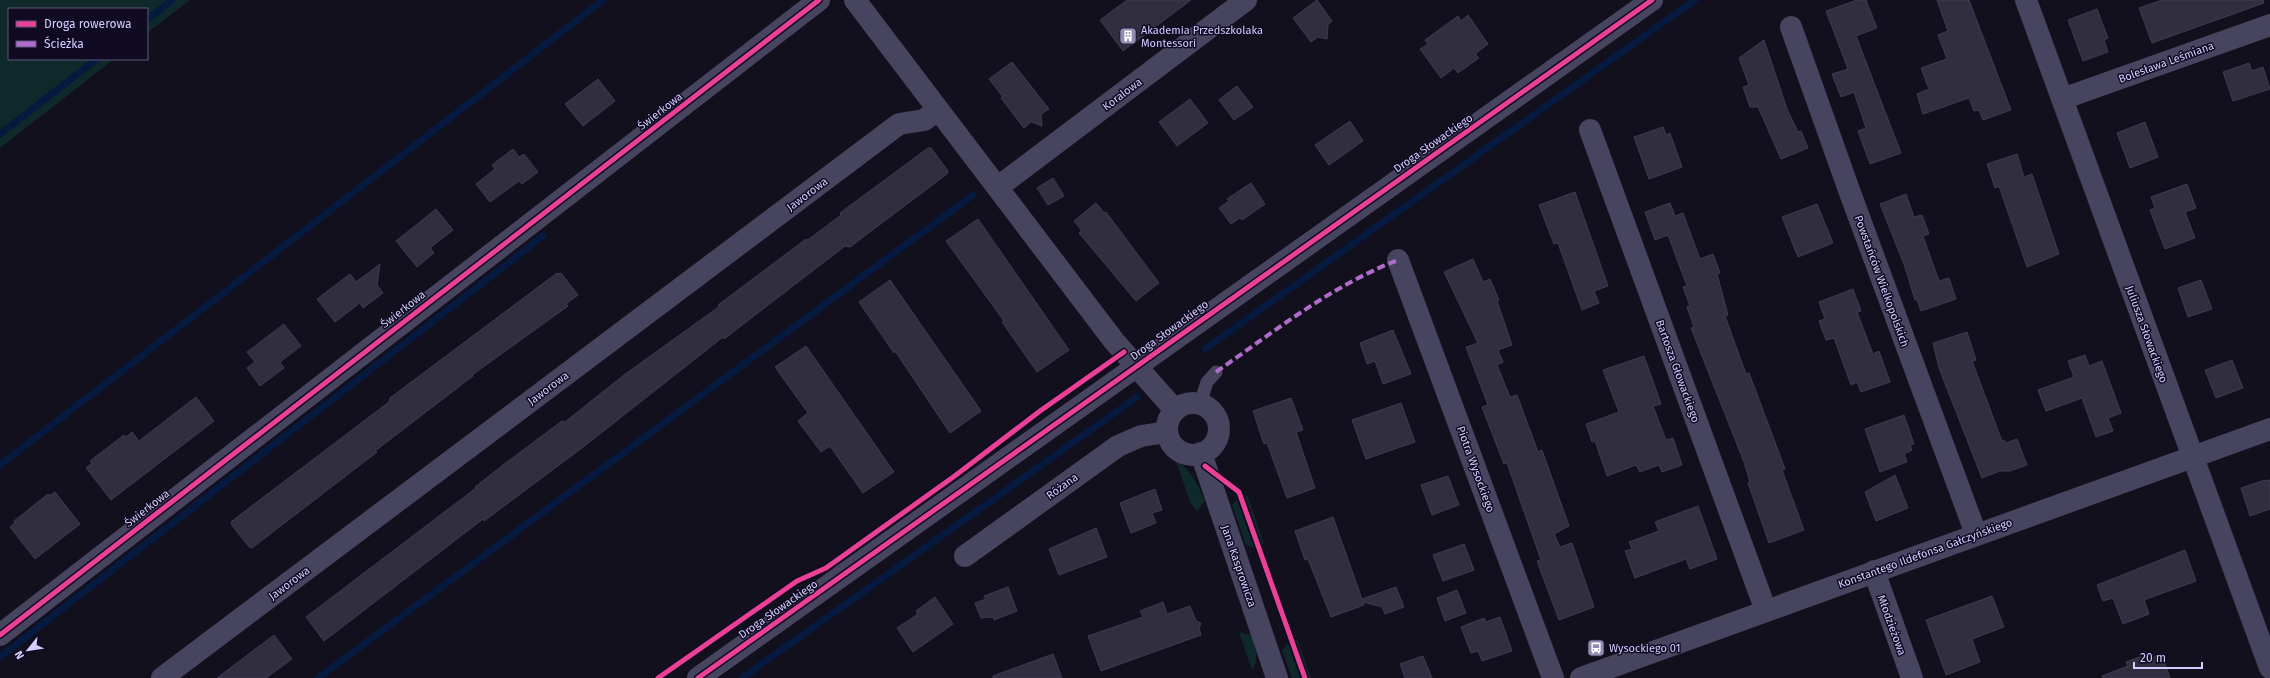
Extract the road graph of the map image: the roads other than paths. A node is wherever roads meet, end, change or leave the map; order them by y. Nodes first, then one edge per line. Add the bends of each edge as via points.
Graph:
1 (819, 0) edge
2 (855, 0) edge
3 (1246, 0) edge
4 (1652, 0) edge
5 (2026, 0) edge
6 (2270, 25) edge
7 (1791, 27) dead end
8 (2062, 99) junction
9 (938, 110) junction
10 (1590, 130) dead end
11 (998, 187) junction
12 (1398, 260) dead end
13 (1137, 365) junction
14 (1216, 372) dead end
15 (1200, 404) junction
16 (1175, 410) junction
17 (2270, 429) edge
18 (1167, 432) junction
19 (1201, 453) junction
20 (2192, 456) junction
21 (1976, 534) junction
22 (964, 556) dead end
23 (1874, 571) junction
24 (1766, 611) junction
25 (0, 635) edge
26 (2270, 668) edge
27 (162, 678) edge
28 (698, 678) edge
29 (1276, 678) edge
30 (1553, 678) edge
31 (1581, 678) edge
32 (1912, 678) edge

1 - 25 street, Świerkowa
2 - 9 street
3 - 11 street, Koralowa
4 - 13 street, Droga Słowackiego
5 - 8 street, Juliusza Słowackiego
6 - 8 street, Bolesława Leśmiana
7 - 21 street, Powstańców Wielkopolskich
8 - 20 street, Juliusza Słowackiego
9 - 11 street
9 - 27 street, Jaworowa via 924,120 900,124
10 - 24 street, Bartosza Głowackiego
11 - 13 street via 1114,340
12 - 30 street, Piotra Wysockiego
13 - 16 street
13 - 28 street, Droga Słowackiego
14 - 15 lane via 1207,382
15 - 16 street via 1189,403
15 - 19 street via 1211,410 1215,416 1218,431 1213,445
16 - 18 street via 1170,416
17 - 20 street, Konstantego Ildefonsa Gałczyńskiego
18 - 19 street via 1169,440 1179,451 1193,455
18 - 22 street, Różana via 1141,436 1118,446
19 - 29 street, Jana Kasprowicza
20 - 21 street, Konstantego Ildefonsa Gałczyńskiego
20 - 26 street, Juliusza Słowackiego
21 - 23 street, Konstantego Ildefonsa Gałczyńskiego
23 - 24 street, Konstantego Ildefonsa Gałczyńskiego
23 - 32 street, Młodzieżowa
24 - 31 street, Konstantego Ildefonsa Gałczyńskiego

